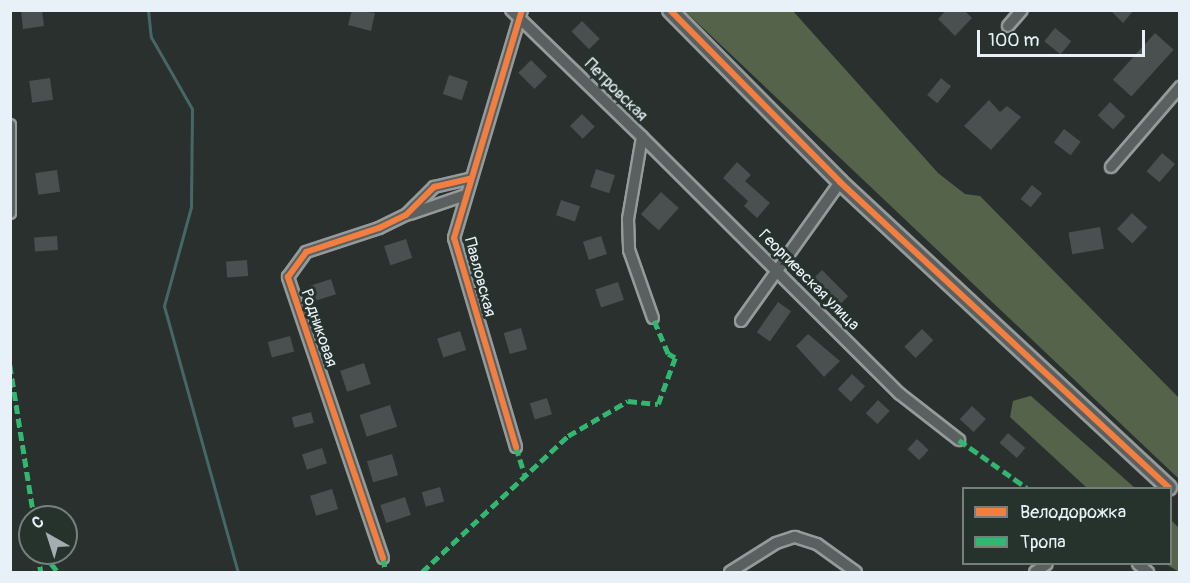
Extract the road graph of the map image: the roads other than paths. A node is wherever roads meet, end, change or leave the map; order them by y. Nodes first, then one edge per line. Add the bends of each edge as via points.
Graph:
1 (670, 10) edge
2 (1022, 10) edge
3 (517, 13) edge
4 (1008, 26) dead end
5 (1179, 87) edge
6 (10, 125) edge
7 (642, 137) junction
8 (1111, 167) dead end
9 (469, 179) junction
10 (840, 182) junction
11 (464, 196) junction
12 (10, 213) edge
13 (406, 215) junction
14 (779, 269) junction
15 (653, 318) dead end
16 (741, 321) dead end
17 (959, 440) dead end
18 (516, 447) dead end
19 (1168, 487) edge
20 (383, 558) dead end
21 (730, 573) edge
22 (855, 573) edge

1 - 10 street
2 - 4 street
3 - 7 street, Петровская
3 - 9 street, Павловская
5 - 8 street
6 - 12 street
7 - 14 street, Георгиевская улица
7 - 15 street, Петровская via 628,219 629,250
9 - 11 street, Павловская
9 - 13 street, Родниковая via 434,187
10 - 14 street
10 - 19 street
11 - 13 street
11 - 18 street, Павловская via 454,238
13 - 20 street, Родниковая via 306,252 288,277
14 - 16 street
14 - 17 street, Георгиевская улица via 900,394
21 - 22 street via 795,537 817,544

